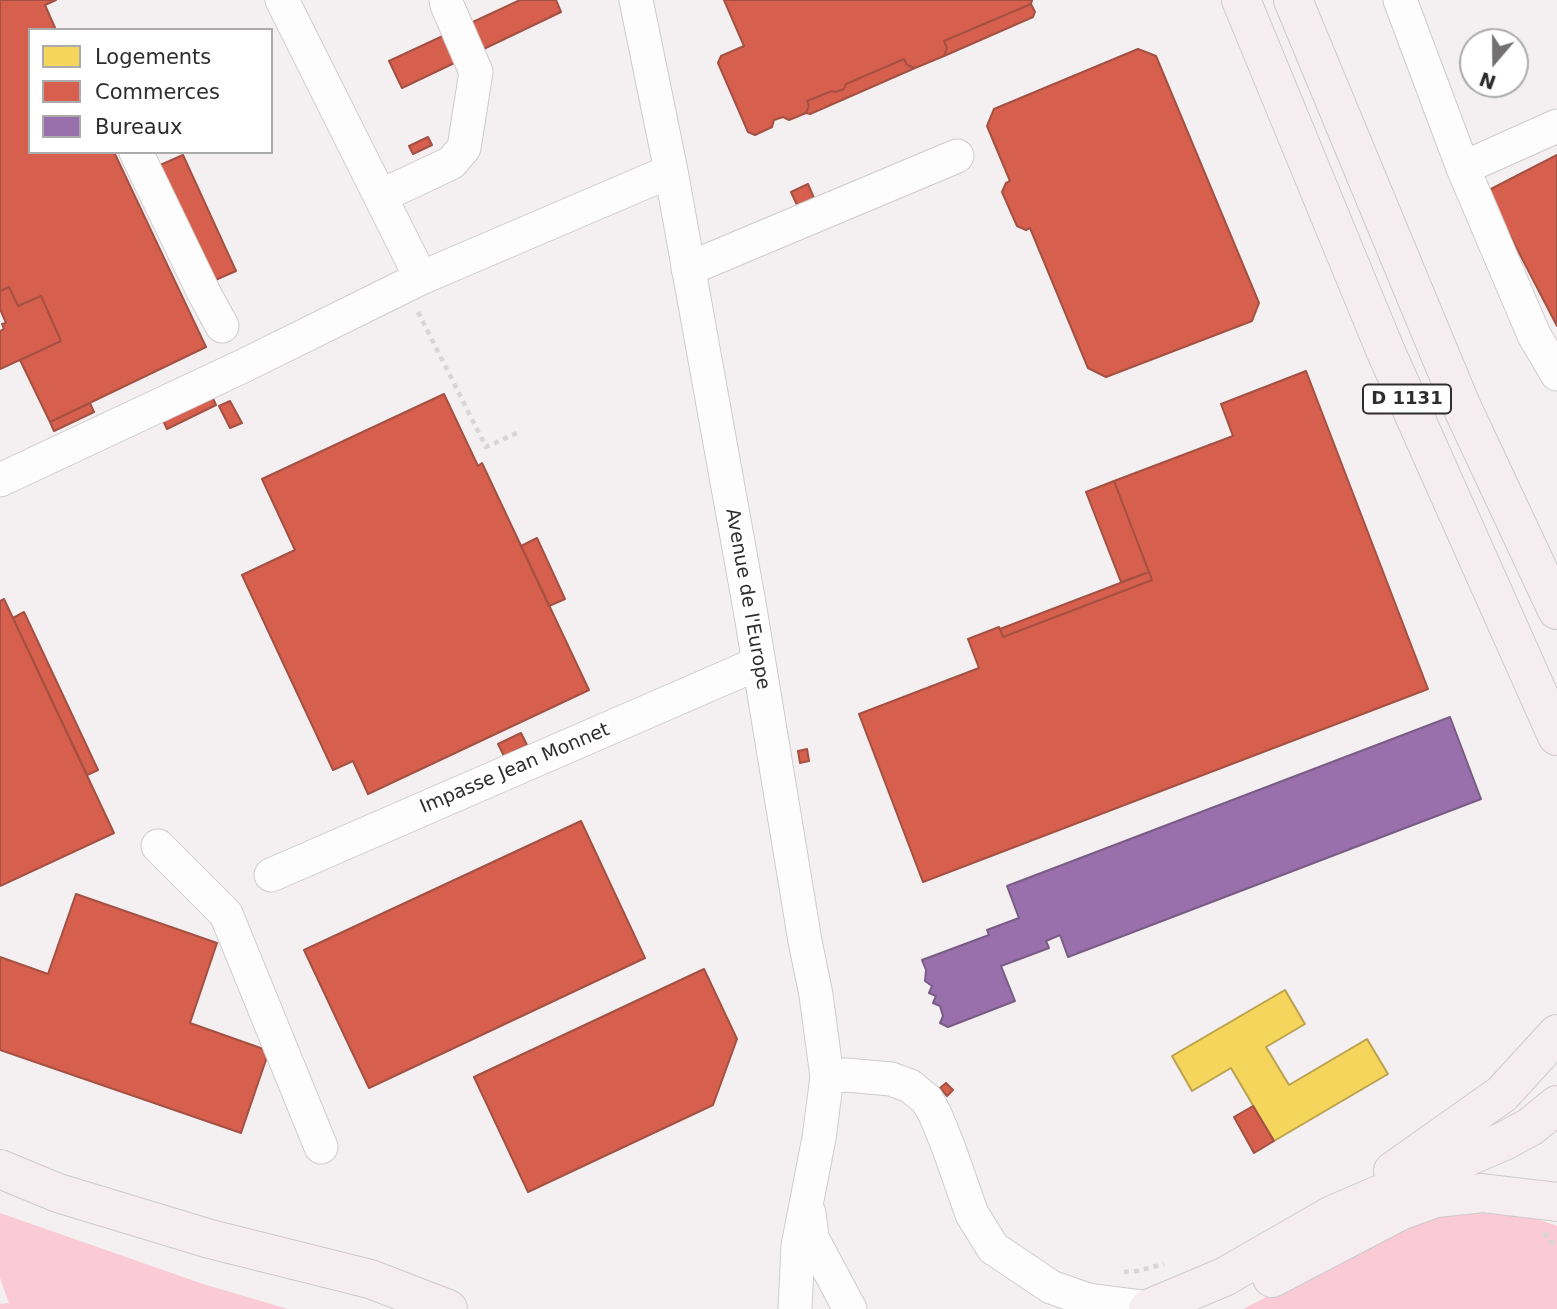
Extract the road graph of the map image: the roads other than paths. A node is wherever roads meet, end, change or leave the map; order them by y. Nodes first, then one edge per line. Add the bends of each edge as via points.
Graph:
1 (282, 0) edge
2 (446, 0) edge
3 (636, 0) edge
4 (1241, 0) edge
5 (1293, 0) edge
6 (1400, 0) edge
7 (1557, 126) edge
8 (137, 154) edge
9 (957, 156) dead end
10 (1463, 168) junction
11 (671, 171) junction
12 (381, 197) junction
13 (688, 269) junction
14 (413, 282) junction
15 (222, 326) dead end
16 (1557, 374) edge
17 (1461, 405) junction
18 (0, 480) edge
19 (1557, 570) edge
20 (1557, 610) edge
21 (759, 663) junction
22 (1557, 736) edge
23 (158, 846) dead end
24 (271, 875) dead end
25 (1557, 1034) edge
26 (827, 1077) junction
27 (1557, 1105) edge
28 (321, 1146) dead end
29 (0, 1168) edge
30 (808, 1200) junction
31 (1557, 1202) edge
32 (1332, 1215) junction
33 (1150, 1308) edge
34 (448, 1309) edge
35 (795, 1309) edge
36 (850, 1309) edge
37 (1206, 1309) edge

1 - 12 street
2 - 12 street via 475,72 464,148 451,163
3 - 11 street, Avenue de l'Europe
4 - 22 main road, D 1131 via 1386,352
5 - 17 main road, D 1131
6 - 10 street
7 - 10 street
8 - 15 street
9 - 13 street
10 - 16 street via 1534,335
11 - 13 street, Avenue de l'Europe
11 - 14 street
12 - 14 street
13 - 21 street, Avenue de l'Europe
14 - 18 street
17 - 19 main road
17 - 20 main road, D 1131
21 - 24 street, Impasse Jean Monnet
21 - 26 street, Avenue de l'Europe
23 - 28 street via 226,914
25 - 32 main road via 1502,1094
26 - 30 street, Avenue de l'Europe
26 - 33 street via 891,1079 910,1086 927,1100 972,1214 993,1248 1051,1287 1088,1300
27 - 32 main road via 1503,1141
29 - 34 main road via 58,1194 370,1279
30 - 35 street via 798,1246
30 - 36 street via 811,1238
31 - 37 main road via 1482,1193 1436,1199 1400,1211
32 - 33 main road via 1224,1277

